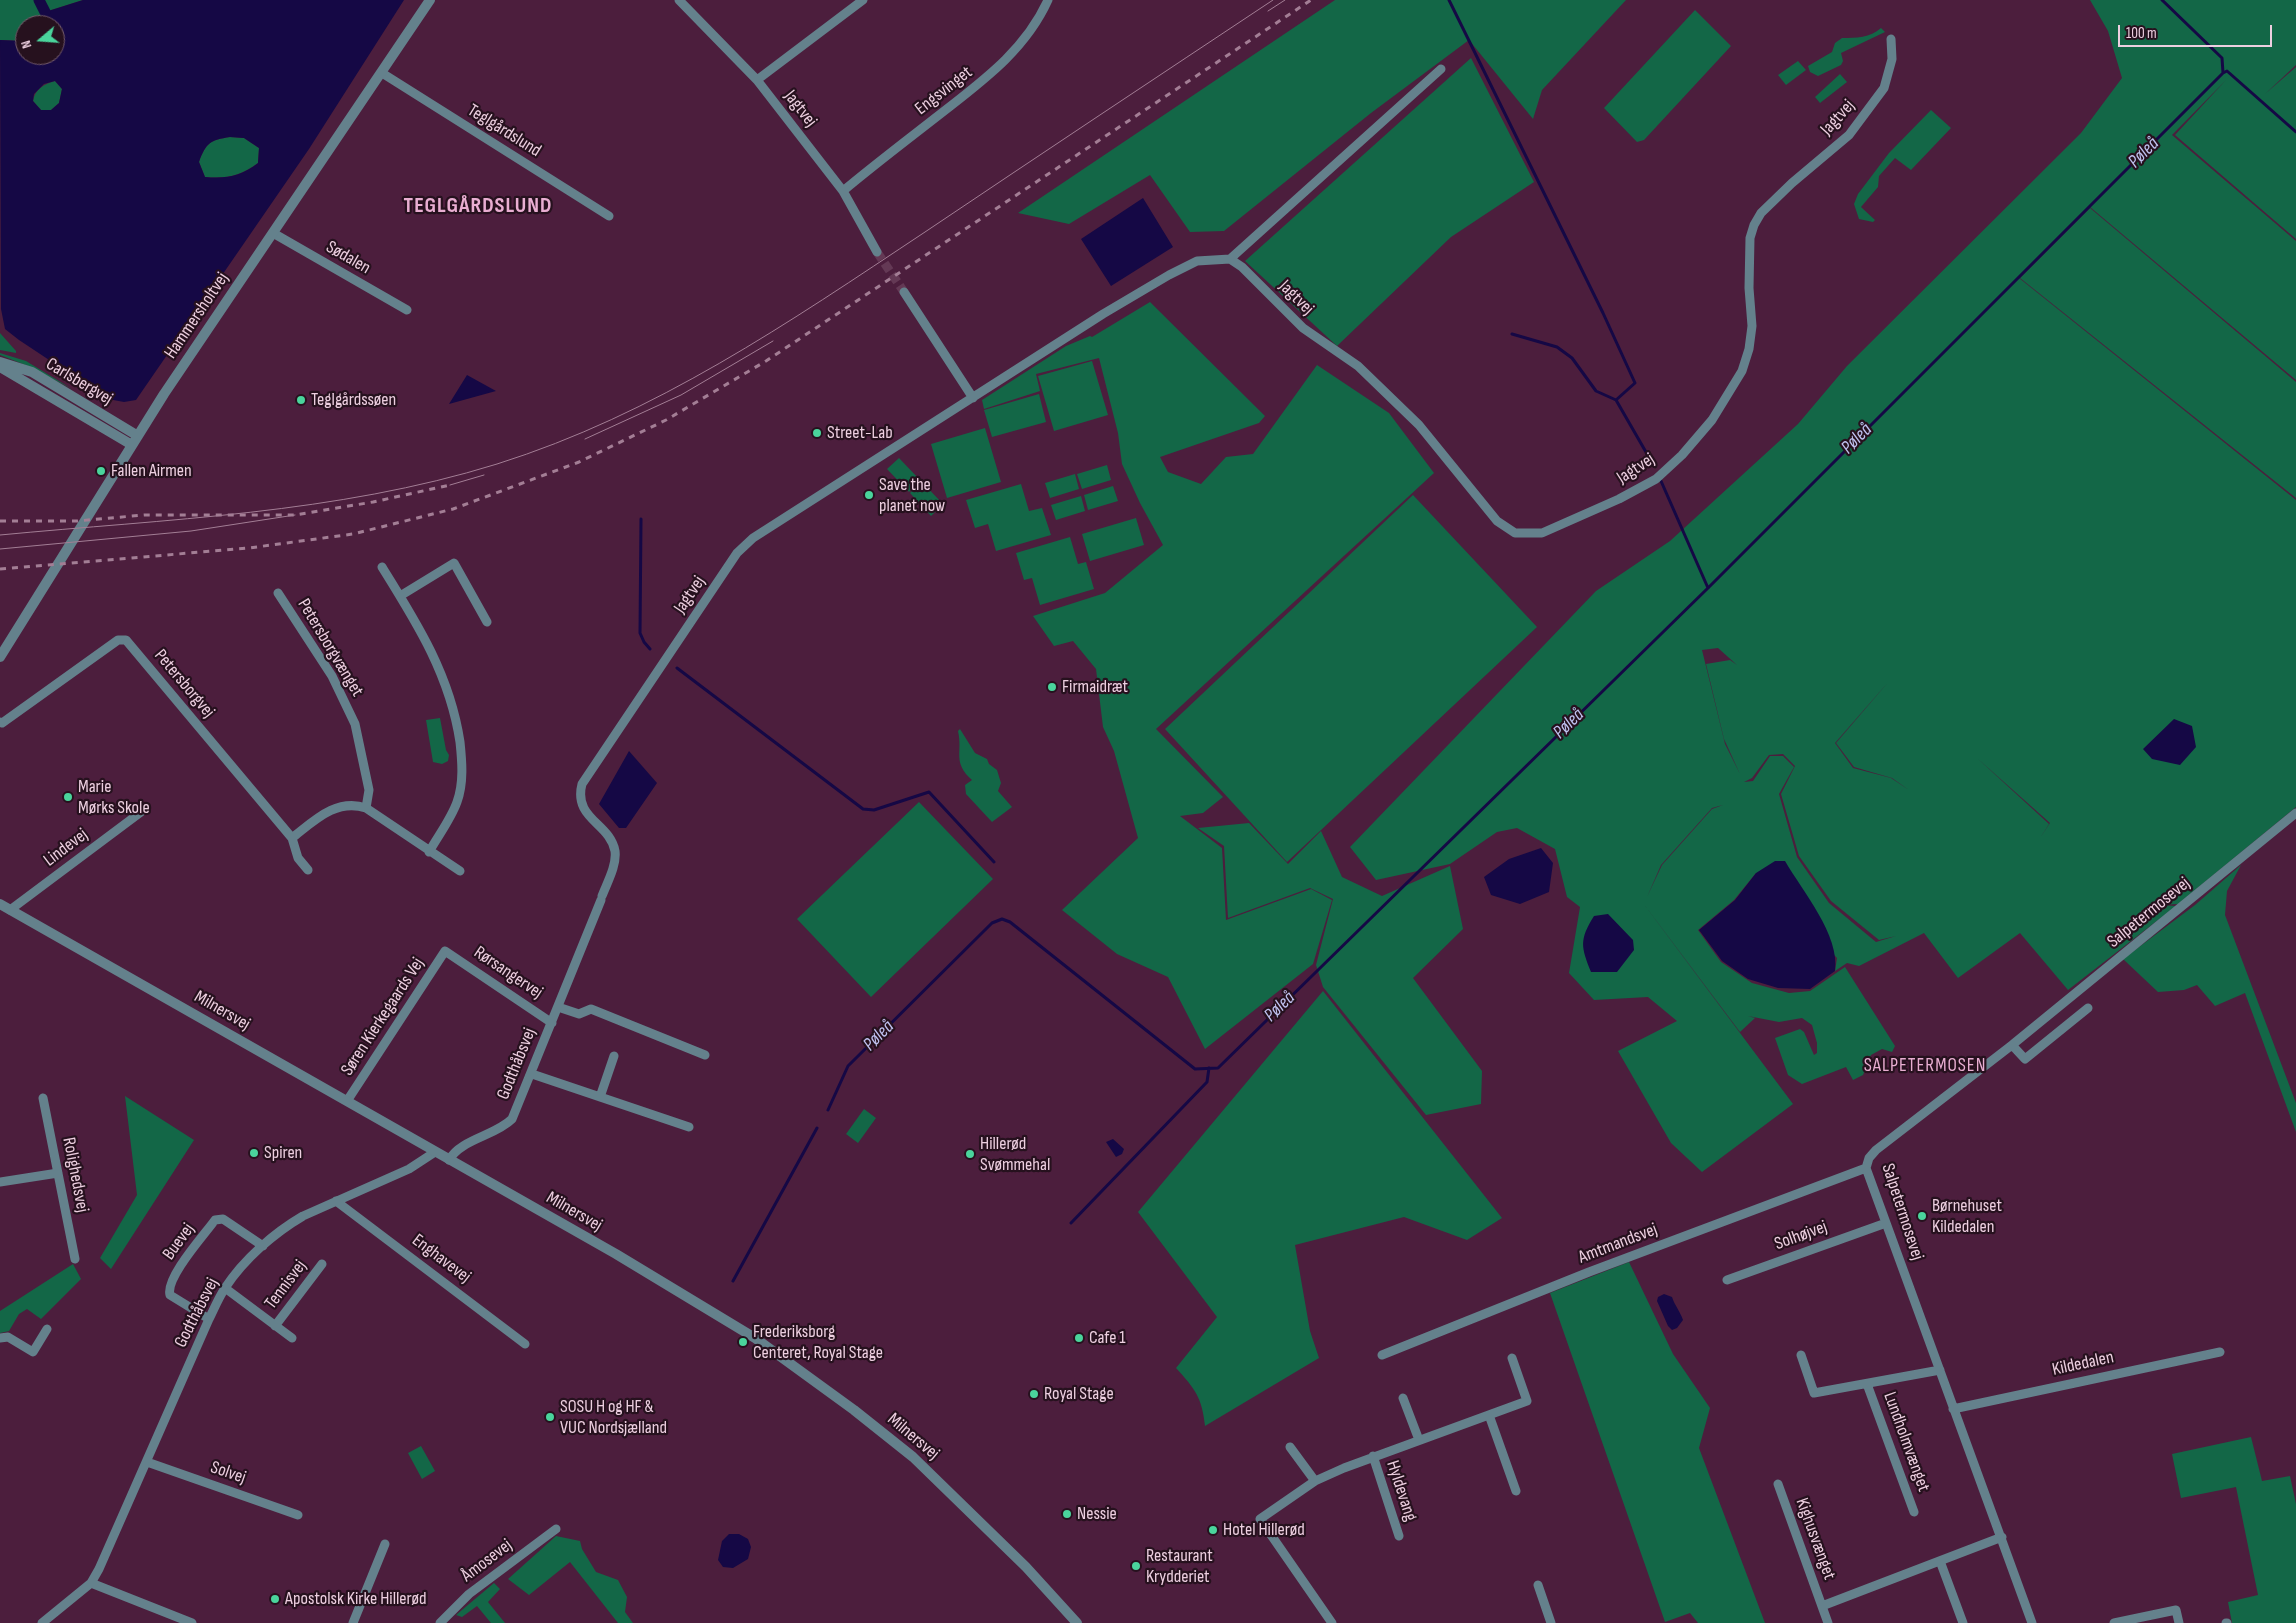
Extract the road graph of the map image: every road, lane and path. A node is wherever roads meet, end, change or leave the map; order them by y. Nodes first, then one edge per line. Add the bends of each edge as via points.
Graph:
1 (430, 0) edge
2 (680, 0) edge
3 (864, 0) edge
4 (1048, 0) edge
5 (1891, 39) dead end
6 (1441, 69) dead end
7 (382, 73) junction
8 (757, 80) junction
9 (843, 191) junction
10 (609, 216) dead end
11 (273, 233) junction
12 (877, 252) tunnel mouth
13 (1230, 259) junction
14 (904, 292) tunnel mouth
15 (407, 310) dead end
16 (0, 362) edge
17 (0, 368) edge
18 (973, 398) junction
19 (138, 436) junction
20 (132, 445) junction
21 (382, 567) dead end
22 (278, 593) dead end
23 (400, 596) junction
24 (487, 622) dead end
25 (0, 656) edge
26 (0, 722) edge
27 (366, 808) junction
28 (141, 812) dead end
29 (2296, 813) edge
30 (292, 838) junction
31 (429, 852) junction
32 (308, 870) dead end
33 (460, 871) dead end
34 (602, 898) joint
35 (0, 904) edge
36 (10, 910) junction
37 (445, 951) joint
38 (558, 1007) junction
39 (2088, 1008) dead end
40 (552, 1023) junction
41 (2012, 1045) junction
42 (705, 1055) dead end
43 (614, 1056) dead end
44 (532, 1074) junction
45 (600, 1097) junction
46 (43, 1098) dead end
47 (347, 1101) junction
48 (689, 1127) dead end
49 (435, 1152) junction
50 (450, 1160) junction
51 (1866, 1168) junction
52 (58, 1174) junction
53 (0, 1182) edge
54 (336, 1201) junction
55 (1886, 1223) junction
56 (263, 1246) junction
57 (75, 1259) dead end
58 (322, 1264) dead end
59 (1727, 1280) dead end
60 (225, 1288) junction
61 (209, 1319) junction
62 (275, 1326) junction
63 (47, 1329) dead end
64 (0, 1338) edge
65 (292, 1338) dead end
66 (525, 1344) dead end
67 (2220, 1352) dead end
68 (1382, 1354) dead end
69 (1801, 1355) dead end
70 (1512, 1358) dead end
71 (1940, 1370) junction
72 (1867, 1384) junction
73 (1403, 1398) dead end
74 (1953, 1409) junction
75 (1489, 1415) junction
76 (1419, 1440) junction
77 (1290, 1446) dead end
78 (1373, 1456) junction
79 (147, 1462) junction
80 (1315, 1481) junction
81 (1778, 1484) dead end
82 (1516, 1491) dead end
83 (1914, 1512) dead end
84 (298, 1515) dead end
85 (556, 1529) dead end
86 (1399, 1536) dead end
87 (2002, 1537) junction
88 (385, 1544) dead end
89 (1940, 1561) junction
90 (91, 1583) junction
91 (1538, 1584) dead end
92 (1822, 1606) junction
93 (42, 1623) edge
94 (192, 1623) edge
95 (353, 1623) edge
96 (440, 1623) edge
97 (1077, 1623) edge
98 (1332, 1623) edge
99 (1551, 1623) edge
100 (1828, 1623) edge
101 (1963, 1623) edge
102 (2032, 1623) edge
103 (2114, 1623) edge
104 (2179, 1623) edge

1 - 7 street, Hammersholtvej
2 - 8 street, Jagtvej
3 - 8 street
4 - 9 street, Engsvinget via 1025,37 997,69
5 - 13 street, Jagtvej via 1892,58 1884,88 1850,135 1792,183 1761,213 1754,225 1750,238 1752,326 1749,349 1742,371 1712,420 1656,479 1542,533 1515,533 1497,521 1419,425 1358,366 1303,328
6 - 13 street
7 - 10 street, Teglgårdslund
7 - 11 street, Hammersholtvej
8 - 9 street, Jagtvej
9 - 12 street, Jagtvej
11 - 15 street, Sødalen
11 - 19 street, Hammersholtvej
13 - 18 street, Jagtvej via 1197,261 1169,275
14 - 18 street
16 - 19 street, Carlsbergvej via 32,372
17 - 20 street, Carlsbergvej
18 - 34 street, Jagtvej via 753,538 737,553 582,784 578,796 581,806 609,838 614,849 615,858
19 - 20 street, Hammersholtvej
20 - 25 street, Hammersholtvej
21 - 23 street
22 - 27 street, Petersborgvænget via 332,676 355,724 368,790
23 - 24 street via 454,563
23 - 31 street via 426,637 444,678 458,728 462,758 457,803
26 - 30 street, Petersborgvej via 118,640 126,640
27 - 30 street via 355,804 335,808
27 - 31 street
28 - 36 street, Lindevej
29 - 41 street, Salpetermosevej
30 - 32 street, Petersborgvej via 298,858
31 - 33 street
34 - 38 street, Godthåbsvej
35 - 36 street, Milnersvej
36 - 47 street, Milnersvej
37 - 40 street, Rørsangervej
37 - 47 street, Søren Kierkegaards Vej
38 - 40 street, Godthåbsvej
38 - 42 street via 579,1014 591,1009
39 - 41 street via 2025,1059
40 - 44 street, Godthåbsvej
41 - 51 street, Salpetermosevej via 1876,1150
43 - 45 street
44 - 45 street
44 - 50 street, Godthåbsvej via 512,1119 503,1128 461,1148
45 - 48 street
46 - 52 street, Rolighedsvej
47 - 49 street, Milnersvej
49 - 50 street, Milnersvej
49 - 54 street, Godthåbsvej via 409,1169
50 - 97 street, Milnersvej via 731,1322 854,1410 937,1479
51 - 55 street, Salpetermosevej
51 - 68 street, Amtmandsvej via 1601,1267
52 - 53 street
52 - 57 street, Rolighedsvej
54 - 56 street, Godthåbsvej via 287,1226
54 - 66 street, Enghavevej
55 - 59 street, Solhøjvej
55 - 71 street, Salpetermosevej
56 - 60 street, Godthåbsvej
56 - 61 street, Buevej via 223,1219 215,1220 176,1272 169,1287 170,1295
58 - 62 street, Tennisvej
60 - 61 street, Godthåbsvej
60 - 62 street, Tennisvej
61 - 79 street, Godthåbsvej
62 - 65 street, Tennisvej
63 - 64 street via 34,1352 8,1337
67 - 74 street, Kildedalen
69 - 72 street, Lundholmvænget via 1814,1393
70 - 75 street, Hyldevang via 1527,1401
71 - 72 street, Lundholmvænget
71 - 74 street, Salpetermosevej
72 - 83 street, Lundholmvænget
73 - 76 street, Hyldevang
74 - 87 street, Salpetermosevej
75 - 76 street, Hyldevang
75 - 82 street
76 - 78 street, Hyldevang
77 - 80 street
78 - 80 street, Hyldevang
78 - 86 street, Hyldevang
79 - 84 street, Solvej
79 - 90 street, Godthåbsvej
80 - 98 street, Hyldevang via 1260,1519
81 - 92 street, Kighusvænget
85 - 96 street, Åmosevej via 469,1594
87 - 89 street, Kighusvænget
87 - 102 street, Salpetermosevej
88 - 95 street
89 - 92 street, Kighusvænget
89 - 101 street
90 - 93 street
90 - 94 street
91 - 99 street
92 - 100 street, Kighusvænget
103 - 104 street via 2176,1610

